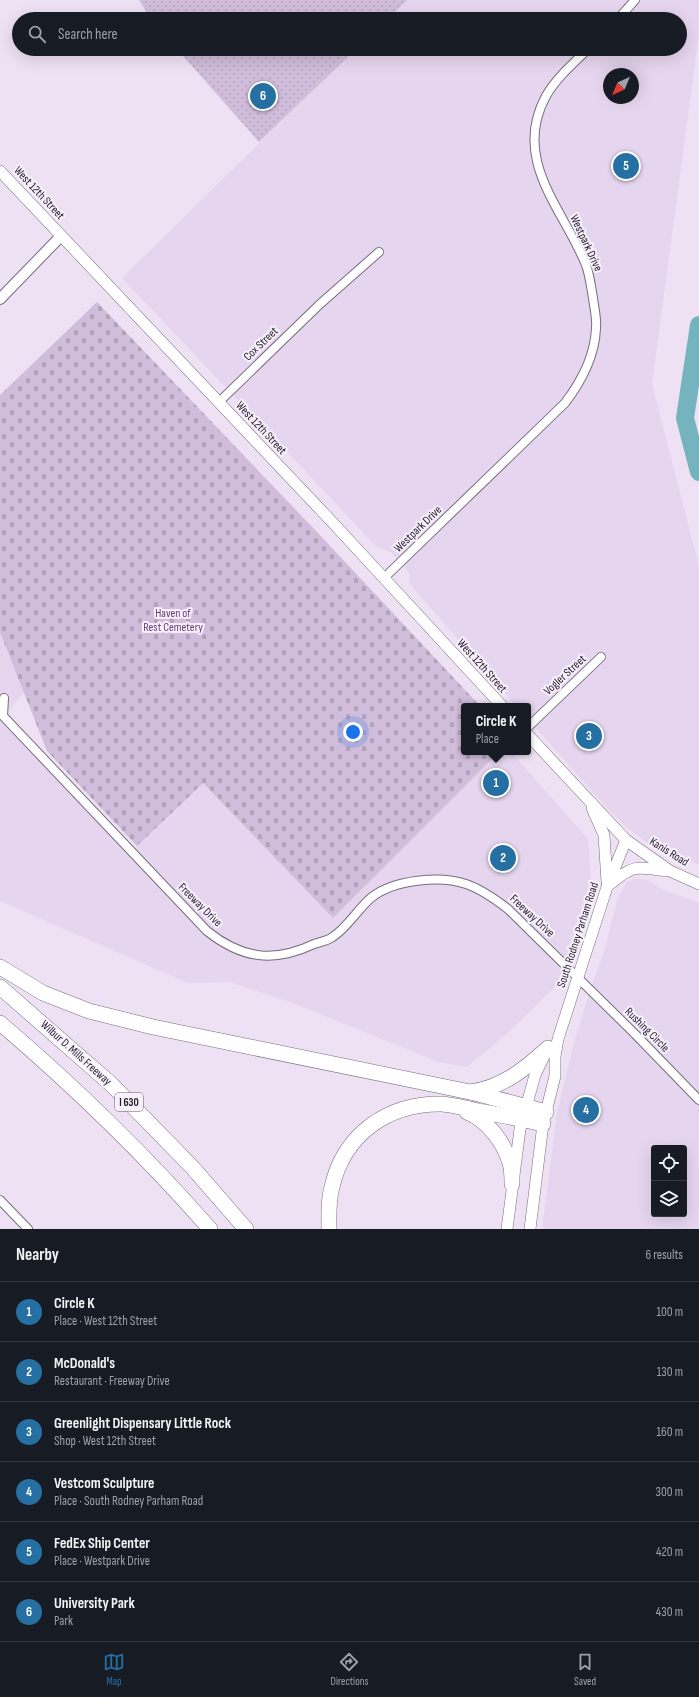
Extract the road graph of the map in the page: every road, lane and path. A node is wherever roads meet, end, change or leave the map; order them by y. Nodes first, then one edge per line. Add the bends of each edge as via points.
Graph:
1 (636, 0) edge
2 (625, 12) edge
3 (581, 56) edge
4 (0, 171) edge
5 (61, 236) junction
6 (379, 252) dead end
7 (0, 299) edge
8 (219, 402) junction
9 (384, 578) junction
10 (601, 658) dead end
11 (4, 698) dead end
12 (499, 703) edge
13 (531, 724) edge
14 (531, 737) edge
15 (587, 800) junction
16 (626, 840) junction
17 (670, 871) junction
18 (699, 884) edge
19 (607, 887) junction
20 (0, 967) edge
21 (577, 977) junction
22 (0, 987) edge
23 (0, 1023) edge
24 (553, 1044) junction
25 (470, 1092) junction
26 (699, 1100) edge
27 (455, 1106) junction
28 (524, 1113) junction
29 (544, 1118) junction
30 (158, 1172) junction
31 (512, 1184) junction
32 (0, 1200) edge
33 (28, 1229) edge
34 (196, 1229) edge
35 (210, 1229) edge
36 (246, 1229) edge
37 (329, 1229) edge
38 (508, 1229) edge
39 (530, 1229) edge

1 - 2 street
3 - 9 street, Westpark Drive via 546,96 535,129 535,148 540,177 580,252 590,280 596,327 587,367 565,403
4 - 5 main road, West 12th Street
5 - 7 street
5 - 8 main road, West 12th Street
6 - 8 street, Cox Street via 320,304
8 - 9 main road, West 12th Street
9 - 12 main road, West 12th Street
10 - 13 street, Vogler Street
11 - 21 street, Freeway Drive via 3,716 207,931 233,948 261,956 302,950 332,938 372,897 384,889 417,881 450,881 465,883 508,909
14 - 15 main road
15 - 16 main road
15 - 19 main road via 604,835
16 - 17 main road, Kanis Road
16 - 19 main road, South Rodney Parham Road
17 - 18 main road, Kanis Road
17 - 19 main road via 638,867 624,873
19 - 21 main road, South Rodney Parham Road
20 - 25 highway via 43,992 89,1011 153,1027
21 - 24 main road, South Rodney Parham Road
21 - 26 street, Rushing Circle
22 - 36 highway, Wilbur D. Mills Freeway / I 630 via 111,1084 192,1167
23 - 30 highway, I 630 via 56,1071
24 - 25 highway via 528,1066 504,1082
24 - 28 main road, South Rodney Parham Road via 537,1071
24 - 29 main road, South Rodney Parham Road via 555,1076
25 - 28 highway
27 - 28 highway
27 - 31 highway via 474,1115 495,1134 511,1164
27 - 37 highway via 427,1105 396,1111 359,1135 350,1145 339,1166 332,1187
28 - 29 highway
28 - 31 main road, South Rodney Parham Road
29 - 39 main road, South Rodney Parham Road
30 - 34 highway
30 - 35 highway, I 630
31 - 38 main road, South Rodney Parham Road
32 - 33 street

